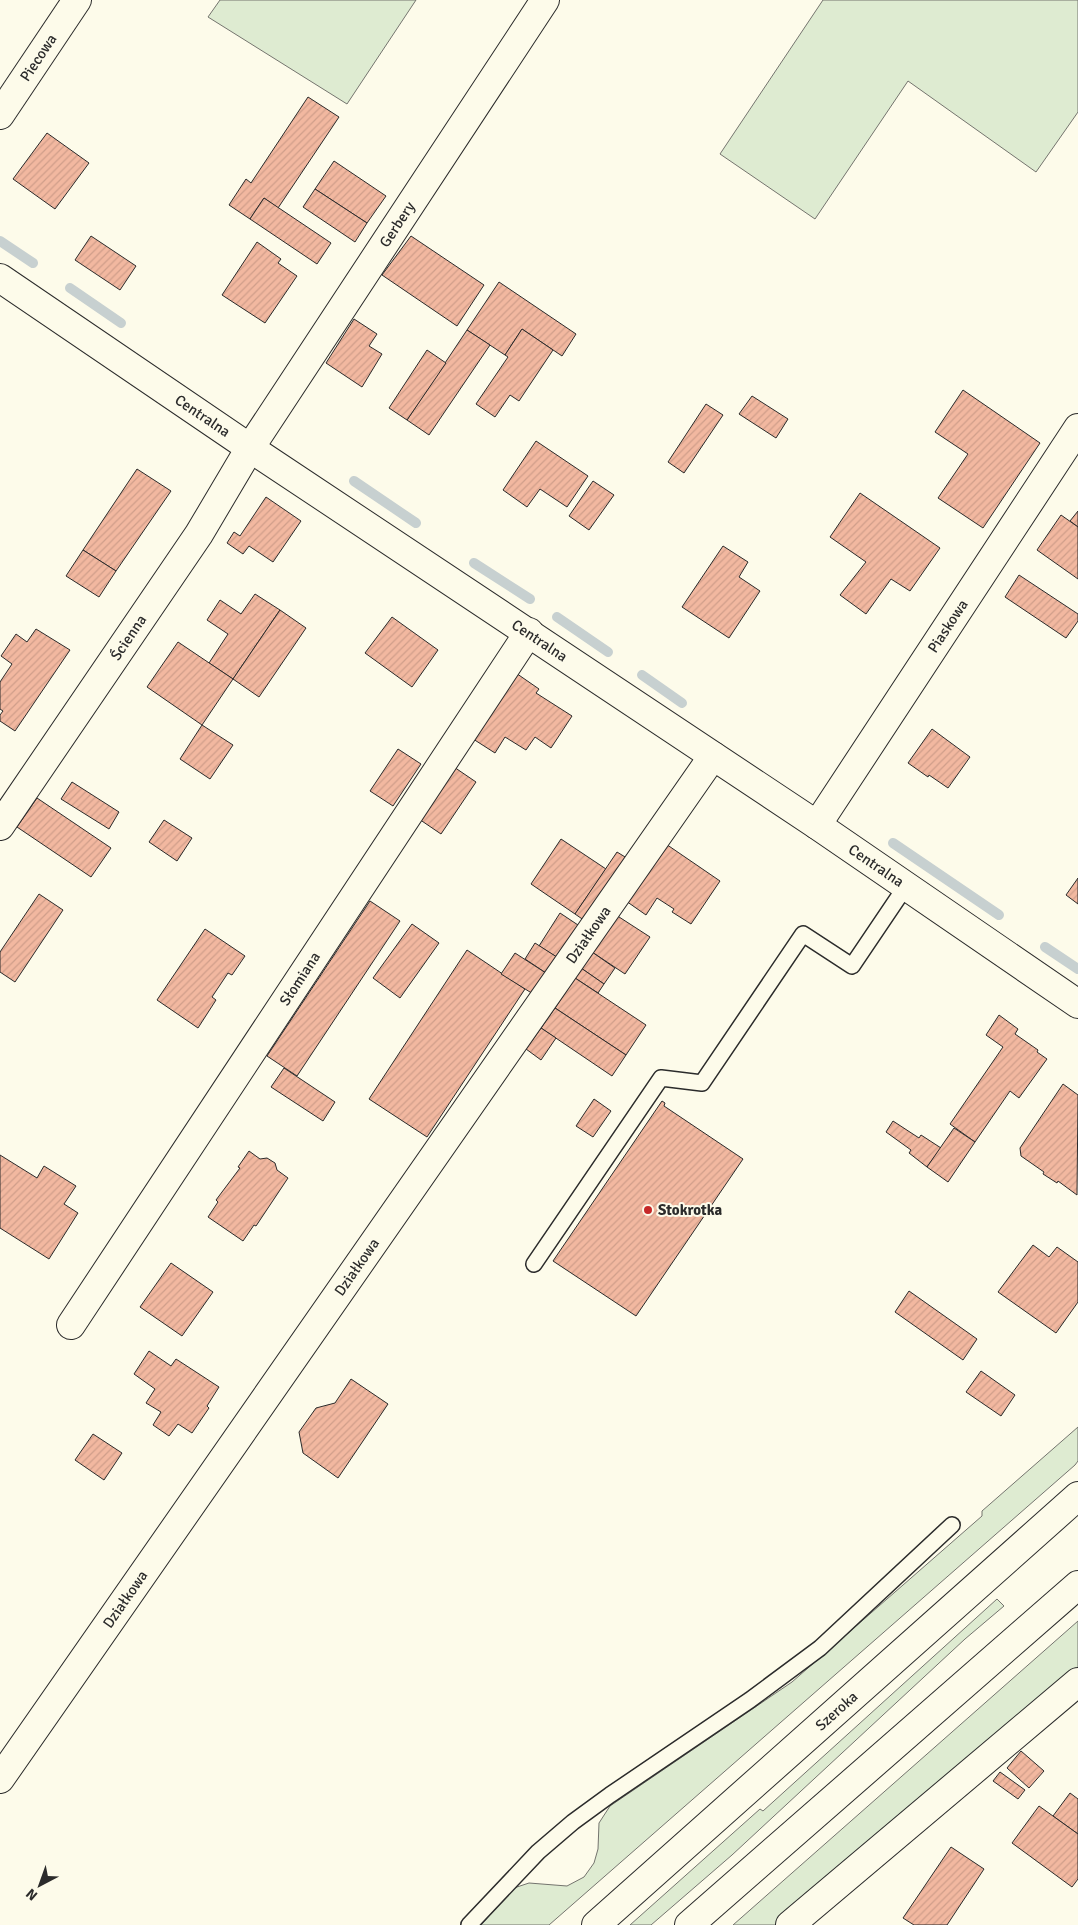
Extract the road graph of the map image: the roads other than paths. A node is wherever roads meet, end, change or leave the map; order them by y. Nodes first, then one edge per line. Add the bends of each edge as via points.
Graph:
1 (77, 0) edge
2 (545, 0) edge
3 (0, 115) edge
4 (0, 278) edge
5 (1078, 428) edge
6 (250, 448) junction
7 (529, 632) junction
8 (713, 756) junction
9 (817, 825) junction
10 (0, 826) edge
11 (906, 886) junction
12 (1078, 1004) edge
13 (534, 1264) dead end
14 (71, 1325) dead end
15 (1078, 1496) edge
16 (952, 1524) dead end
17 (1078, 1585) edge
18 (1078, 1682) edge
19 (0, 1779) edge
20 (469, 1925) edge
21 (596, 1925) edge
22 (689, 1925) edge
23 (790, 1925) edge

1 - 3 street, Piecowa
2 - 6 street, Gerbery
4 - 6 street, Centralna
5 - 9 street, Piaskowa
6 - 7 street, Centralna
6 - 10 street, Ścienna via 199,534
7 - 8 street, Centralna
7 - 14 street, Słomiana
8 - 9 street, Centralna
8 - 19 street, Działkowa
9 - 11 street, Centralna
11 - 12 street, Centralna
11 - 13 lane via 852,966 803,934 702,1083 660,1078
15 - 21 street, Szeroka
16 - 20 lane via 812,1653 574,1822 538,1852
17 - 22 street
18 - 23 street

